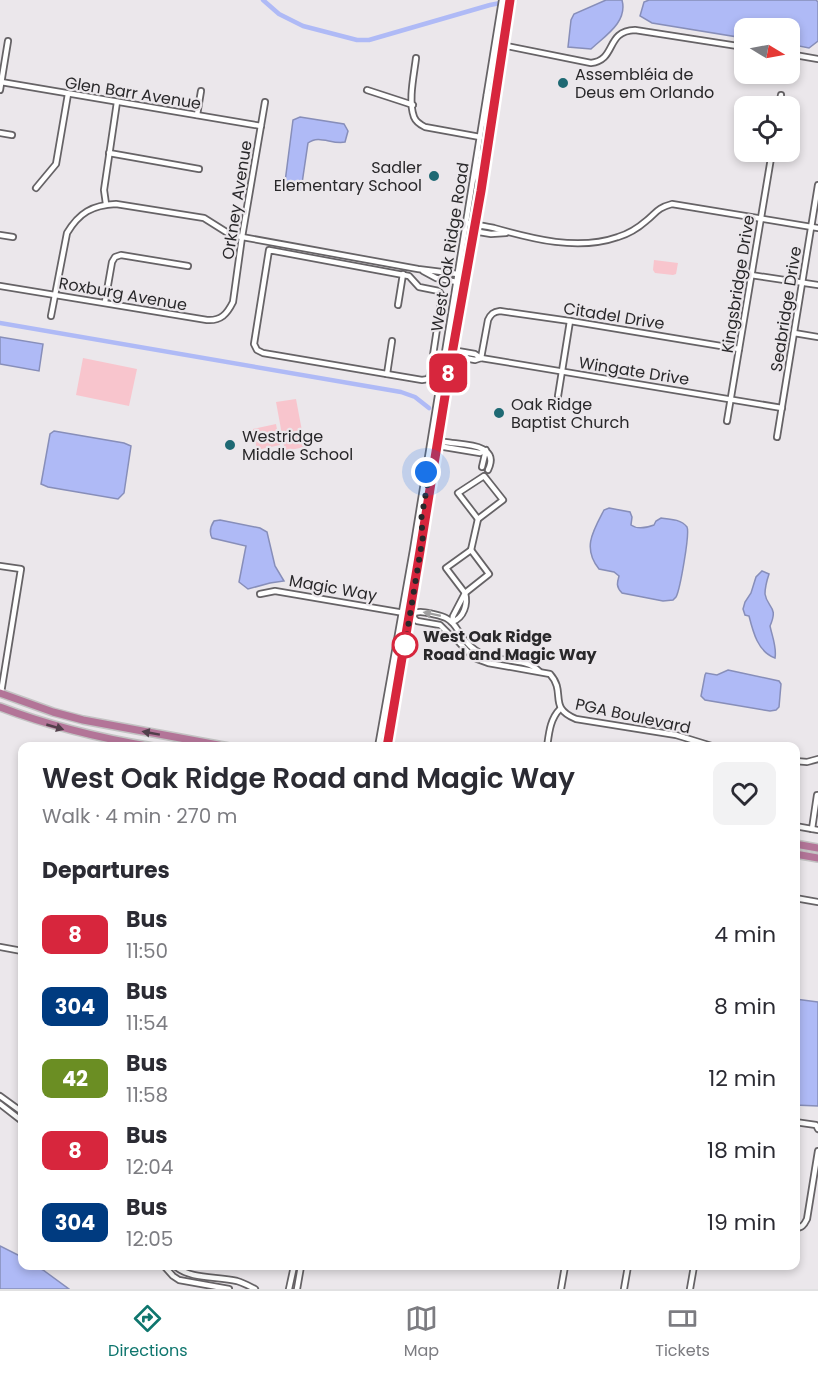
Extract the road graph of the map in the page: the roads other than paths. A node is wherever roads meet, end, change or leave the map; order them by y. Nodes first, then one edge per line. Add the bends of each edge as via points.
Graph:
1 (507, 1) edge
2 (8, 41) dead end
3 (502, 45) junction
4 (734, 45) edge
5 (800, 56) edge
6 (416, 58) dead end
7 (818, 58) edge
8 (1, 82) edge
9 (0, 90) edge
10 (367, 90) dead end
11 (201, 92) dead end
12 (68, 94) junction
13 (487, 95) junction
14 (117, 102) junction
15 (266, 102) dead end
16 (413, 105) junction
17 (197, 115) junction
18 (490, 124) junction
19 (261, 126) junction
20 (0, 133) edge
21 (12, 135) dead end
22 (480, 137) junction
23 (478, 152) junction
24 (109, 153) junction
25 (769, 162) edge
26 (199, 169) dead end
27 (818, 185) edge
28 (36, 188) dead end
29 (481, 191) junction
30 (106, 204) junction
31 (761, 218) junction
32 (466, 226) junction
33 (811, 226) junction
34 (474, 228) junction
35 (818, 228) edge
36 (0, 235) edge
37 (13, 237) dead end
38 (242, 237) junction
39 (188, 266) dead end
40 (418, 269) junction
41 (403, 274) junction
42 (458, 274) junction
43 (751, 274) junction
44 (457, 282) junction
45 (802, 283) junction
46 (818, 285) edge
47 (0, 286) edge
48 (55, 295) junction
49 (105, 302) junction
50 (233, 302) joint
51 (398, 305) dead end
52 (452, 313) junction
53 (458, 315) junction
54 (51, 316) dead end
55 (570, 321) junction
56 (794, 333) junction
57 (818, 337) edge
58 (392, 341) dead end
59 (739, 348) junction
60 (452, 353) junction
61 (481, 358) junction
62 (562, 371) junction
63 (387, 374) junction
64 (558, 396) dead end
65 (731, 399) junction
66 (782, 408) junction
67 (727, 421) dead end
68 (777, 437) dead end
69 (486, 450) junction
70 (485, 469) dead end
71 (426, 472) junction
72 (478, 519) junction
73 (423, 536) junction
74 (471, 550) junction
75 (0, 566) edge
76 (465, 593) junction
77 (260, 594) dead end
78 (402, 613) junction
79 (410, 614) junction
80 (452, 622) junction
81 (540, 671) junction
82 (0, 693) edge
83 (26, 703) junction
84 (0, 707) edge
85 (560, 709) junction
86 (127, 742) edge
87 (201, 742) edge
88 (379, 742) edge
89 (388, 742) edge
90 (548, 742) edge
91 (699, 742) edge
92 (818, 759) edge
93 (800, 761) edge
94 (818, 795) edge
95 (800, 827) edge
96 (812, 829) junction
97 (818, 830) edge
98 (800, 845) edge
99 (818, 848) edge
100 (800, 855) edge
101 (818, 858) edge
102 (800, 899) edge
103 (818, 902) edge
104 (0, 947) edge
105 (18, 950) edge
106 (0, 1096) edge
107 (0, 1104) edge
108 (18, 1109) edge
109 (18, 1118) edge
110 (800, 1123) edge
111 (818, 1129) edge
112 (818, 1151) edge
113 (800, 1228) edge
114 (168, 1270) edge
115 (180, 1270) edge
116 (293, 1270) edge
117 (300, 1270) edge
118 (564, 1270) edge
119 (627, 1270) edge
120 (693, 1270) edge
121 (191, 1274) junction
122 (230, 1280) junction
123 (190, 1283) junction
124 (228, 1289) edge
125 (255, 1289) edge
126 (289, 1289) edge
127 (297, 1289) edge
128 (561, 1289) edge
129 (624, 1289) edge
130 (690, 1289) edge

1 - 3 street, West Oak Ridge Road
1 - 13 street, West Oak Ridge Road via 500,15
2 - 8 street
3 - 4 street via 591,63 605,57 626,30
3 - 18 street, West Oak Ridge Road
5 - 7 street
6 - 16 street
8 - 9 street
8 - 12 street, Glen Barr Avenue
10 - 16 street
11 - 17 street
12 - 14 street, Glen Barr Avenue
12 - 28 street via 56,164
13 - 18 street via 490,100 486,123
13 - 22 street, West Oak Ridge Road
14 - 17 street, Glen Barr Avenue
14 - 24 street
15 - 19 street, Orkney Avenue
16 - 22 street via 415,118 425,127
17 - 19 street, Glen Barr Avenue
18 - 29 street, West Oak Ridge Road
19 - 38 street, Orkney Avenue
20 - 21 street
22 - 23 street, West Oak Ridge Road
23 - 29 street
23 - 32 street, West Oak Ridge Road
24 - 26 street
24 - 30 street
25 - 31 street, Kingsbridge Drive
27 - 33 street, Seabridge Drive
29 - 34 street, West Oak Ridge Road
30 - 38 street via 204,218 231,235
30 - 48 street via 84,212 67,233
31 - 33 street
31 - 34 street via 672,204 654,212 633,231 606,240 575,243
31 - 43 street, Kingsbridge Drive
32 - 34 street
32 - 42 street, West Oak Ridge Road
33 - 35 street
33 - 45 street, Seabridge Drive
34 - 53 street, West Oak Ridge Road
36 - 37 street
38 - 40 street
38 - 50 street, Orkney Avenue
39 - 49 street via 115,257
40 - 42 street
40 - 44 street via 436,279
41 - 51 street
41 - 63 street via 419,287 439,291 442,296 432,363 430,375 422,380
41 - 63 street via 269,250 254,344 257,350
42 - 44 street, West Oak Ridge Road
42 - 53 street
43 - 45 street
43 - 59 street, Kingsbridge Drive
44 - 52 street, West Oak Ridge Road
45 - 46 street
45 - 56 street, Seabridge Drive
47 - 48 street, Roxburg Avenue
48 - 49 street, Roxburg Avenue
48 - 54 street
49 - 50 street, Roxburg Avenue via 215,321 228,312
52 - 60 street
52 - 71 street, West Oak Ridge Road
53 - 60 street, West Oak Ridge Road
55 - 59 street, Citadel Drive
55 - 61 street, Citadel Drive via 495,312 488,320
55 - 62 street
56 - 57 street
56 - 66 street, Seabridge Drive
58 - 63 street
59 - 65 street, Kingsbridge Drive
60 - 61 street, Wingate Drive
60 - 73 street, West Oak Ridge Road
61 - 62 street, Wingate Drive
62 - 64 street
62 - 65 street, Wingate Drive
65 - 66 street, Wingate Drive
65 - 67 street, Kingsbridge Drive
66 - 68 street, Seabridge Drive
69 - 69 street via 445,442 441,444 480,453
69 - 70 street
71 - 73 street via 429,476 421,520
71 - 78 street, West Oak Ridge Road
72 - 72 street via 503,500 484,476 458,494
72 - 74 street
73 - 79 street, West Oak Ridge Road
74 - 76 street via 489,574
74 - 76 street via 446,568
75 - 82 street via 21,569
76 - 80 street
77 - 78 street, Magic Way via 286,592
78 - 79 street, Magic Way
78 - 88 street, West Oak Ridge Road
80 -> 79 street via 419,611
79 - 81 street via 417,621 440,625 477,659
79 - 89 street, West Oak Ridge Road
80 - 81 street via 481,653 534,666
81 - 85 street, PGA Boulevard via 555,681
82 - 83 highway
83 - 84 highway
87 -> 83 highway via 98,724
84 -> 86 highway via 74,732
85 - 90 street via 549,728
85 - 91 street, PGA Boulevard via 576,719
92 - 93 street
94 - 96 street
95 - 96 street
96 - 97 street
98 - 99 highway
100 - 101 highway
102 - 103 street
104 - 105 street
106 - 108 street
107 - 109 street
110 - 111 street via 816,1125
112 - 113 street via 807,1219
114 - 123 street
115 - 121 street
116 - 126 street
117 - 127 street
118 - 128 street
119 - 129 street
120 - 130 street
121 - 122 street
121 - 123 street
122 - 124 street
122 - 125 street
123 - 124 street

